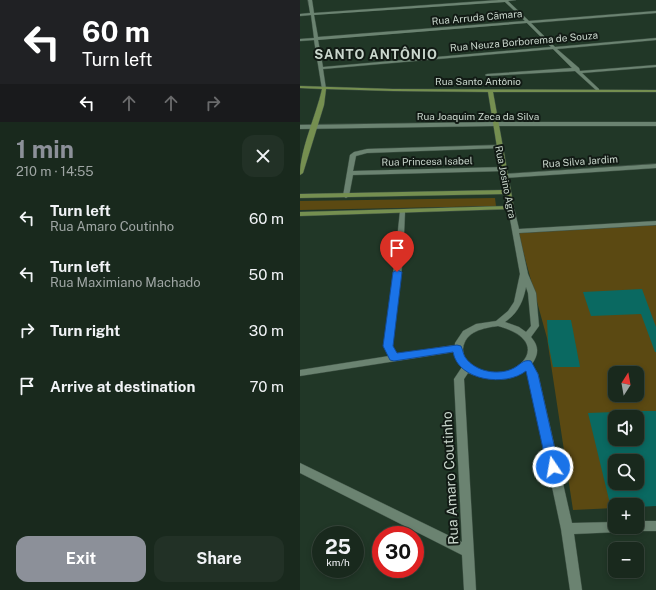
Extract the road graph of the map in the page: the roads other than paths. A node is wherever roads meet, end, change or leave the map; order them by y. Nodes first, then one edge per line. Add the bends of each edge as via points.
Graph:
1 (310, 0) edge
2 (505, 0) edge
3 (514, 0) edge
4 (656, 12) edge
5 (313, 14) junction
6 (300, 15) edge
7 (526, 22) junction
8 (316, 39) junction
9 (656, 39) edge
10 (300, 40) edge
11 (555, 48) junction
12 (656, 66) edge
13 (322, 68) junction
14 (579, 71) junction
15 (487, 75) dead end
16 (300, 87) edge
17 (324, 89) junction
18 (597, 90) junction
19 (490, 91) junction
20 (656, 91) edge
21 (495, 124) junction
22 (656, 124) edge
23 (315, 126) junction
24 (300, 127) edge
25 (499, 147) junction
26 (656, 166) edge
27 (300, 173) edge
28 (350, 173) junction
29 (505, 173) junction
30 (508, 192) junction
31 (300, 196) edge
32 (346, 196) junction
33 (511, 208) junction
34 (402, 212) junction
35 (300, 214) edge
36 (656, 223) edge
37 (516, 230) junction
38 (524, 274) junction
39 (498, 323) junction
40 (527, 336) junction
41 (457, 348) junction
42 (394, 357) junction
43 (527, 364) junction
44 (467, 367) junction
45 (300, 373) edge
46 (300, 468) edge
47 (644, 526) edge
48 (656, 526) edge
49 (608, 527) edge
50 (567, 529) junction
51 (469, 552) junction
52 (470, 590) edge
53 (576, 590) edge

1 - 5 street
2 - 3 street
2 - 5 street
2 - 7 street
4 - 7 street, Rua Arruda Cãmara
5 - 6 street
5 - 8 street
7 - 8 street, Rua Arruda Cãmara
7 - 11 street
8 - 10 street, Rua Arruda Cãmara
8 - 13 street
9 - 11 street, Rua Neuza Borborema de Souza
11 - 13 street, Rua Neuza Borborema de Souza
11 - 14 street
12 - 14 street
13 - 17 street
14 - 15 street
14 - 18 street
16 - 17 main road, Rua Santo Antônio
17 - 19 main road, Rua Santo Antônio
17 - 23 main road
18 - 19 main road, Rua Santo Antônio
18 - 20 main road, Rua Santo Antônio
19 - 21 main road, Rua Josino Agra
21 - 22 street, Rua Joaquim Zeca da Silva
21 - 23 street, Rua Joaquim Zeca da Silva
21 - 25 main road, Rua Josino Agra
23 - 24 street, Rua Joaquim Zeca da Silva
23 - 27 main road
25 - 28 street via 367,151 354,154
25 - 29 main road, Rua Josino Agra
26 - 29 street, Rua Silva Jardim
28 - 29 street, Rua Princesa Isabel
28 - 32 street
29 - 30 main road, Rua Josino Agra
30 - 32 main road
30 - 33 main road, Rua Josino Agra
31 - 32 main road
33 - 34 main road
33 - 37 street, Rua Josino Agra
34 - 35 main road
34 - 42 street via 388,346
36 - 37 street
37 - 38 street, Rua Josino Agra
38 - 39 street, Rua Josino Agra via 516,307 510,316
38 - 40 street, Rua Josino Agra via 532,293 535,319 535,326
39 - 40 street via 520,330
39 - 41 street via 475,327 466,332
40 - 43 street via 532,349
41 - 42 street
41 - 44 street via 459,357
42 - 45 street
43 - 44 street via 508,375 496,376 484,375
43 - 50 street via 533,374
44 - 51 street, Rua Amaro Coutinho via 459,379
46 - 51 street
47 - 48 street
49 - 50 street
50 - 53 street
51 - 52 street, Rua Amaro Coutinho

